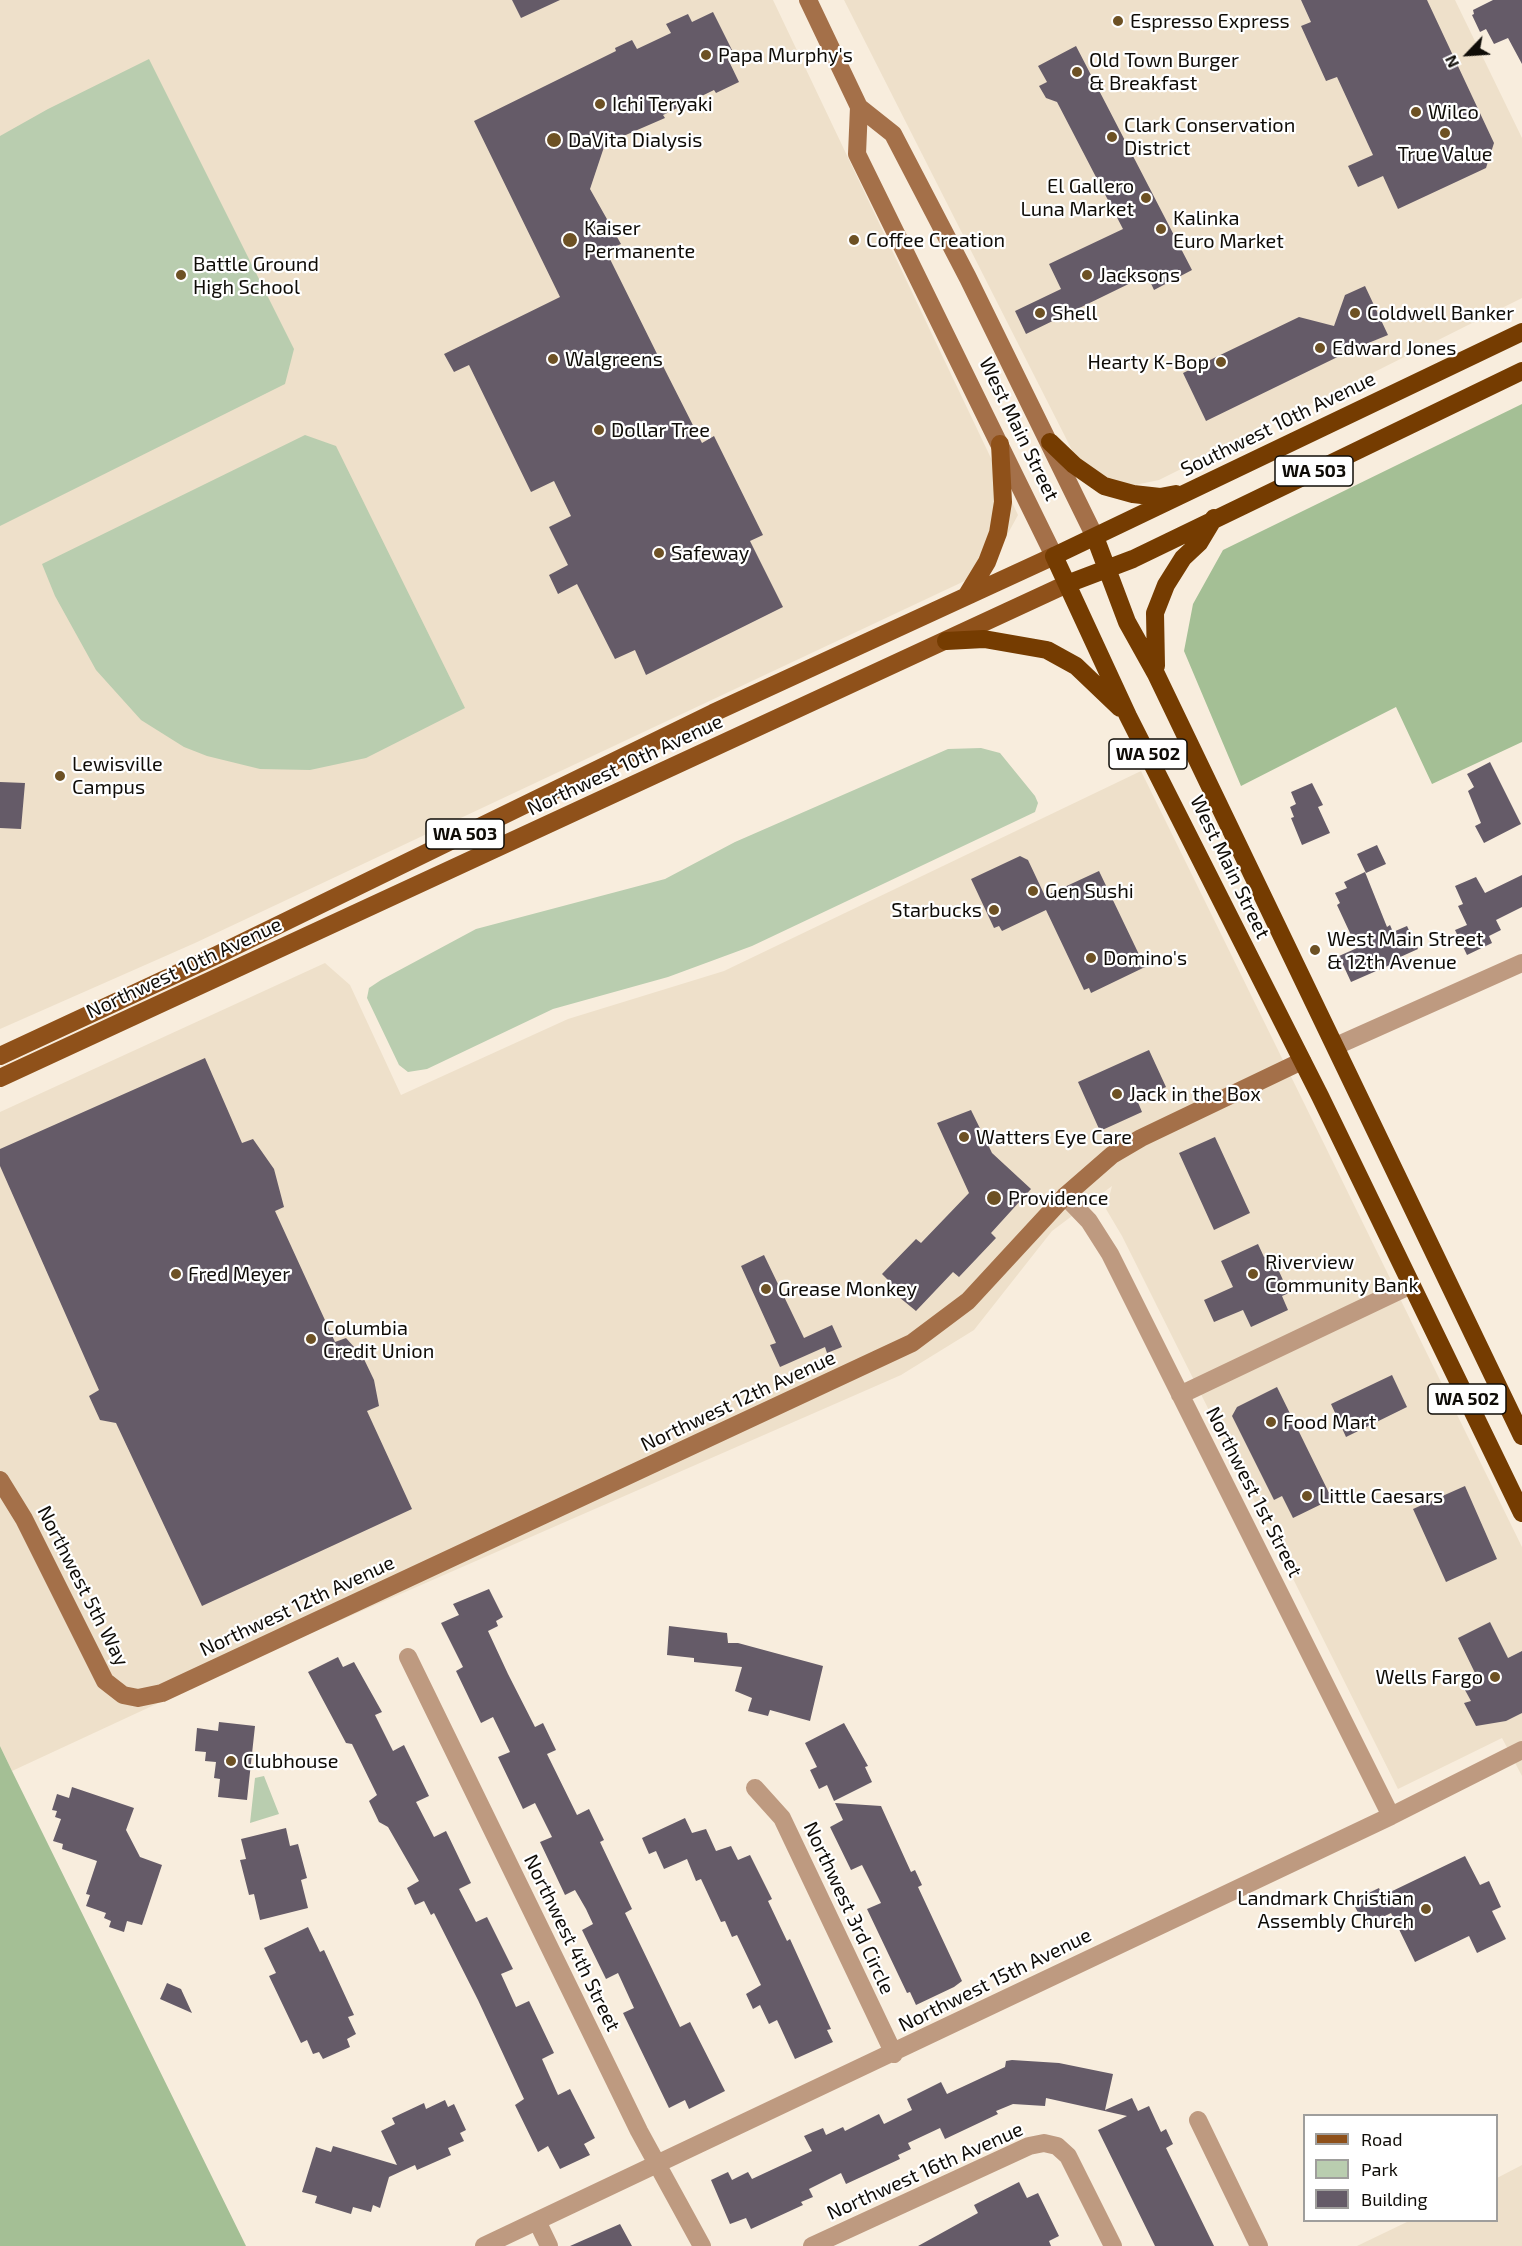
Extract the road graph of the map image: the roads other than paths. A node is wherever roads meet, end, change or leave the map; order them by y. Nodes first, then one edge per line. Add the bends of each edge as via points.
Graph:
1 (808, 0) edge
2 (859, 107) junction
3 (1522, 332) edge
4 (1522, 371) edge
5 (1050, 442) junction
6 (1000, 444) junction
7 (1186, 493) junction
8 (1214, 518) junction
9 (1095, 537) junction
10 (1054, 556) junction
11 (1106, 569) junction
12 (1067, 584) junction
13 (967, 595) junction
14 (946, 640) junction
15 (1156, 674) junction
16 (1128, 716) junction
17 (1522, 963) edge
18 (1336, 1046) junction
19 (0, 1056) edge
20 (1302, 1061) junction
21 (0, 1078) edge
22 (1065, 1196) junction
23 (1411, 1285) junction
24 (1180, 1395) junction
25 (1522, 1436) edge
26 (0, 1480) edge
27 (1522, 1513) edge
28 (408, 1657) dead end
29 (138, 1698) joint
30 (1522, 1750) edge
31 (755, 1788) dead end
32 (1391, 1816) junction
33 (894, 2054) junction
34 (1198, 2120) dead end
35 (657, 2162) junction
36 (537, 2221) junction
37 (484, 2246) edge
38 (549, 2246) edge
39 (702, 2246) edge
40 (812, 2246) edge
41 (1113, 2246) edge
42 (1259, 2246) edge

1 - 2 street, West Main Street
2 - 5 street, West Main Street via 893,134
2 - 6 street, West Main Street via 857,154
3 - 7 highway, Southwest 10th Avenue / WA 503
4 - 8 highway, WA 503
5 - 7 highway via 1104,486 1132,494
5 - 9 street, West Main Street
6 - 10 street, West Main Street
6 - 13 main road via 1004,502 998,533 987,562
7 - 9 highway, Southwest 10th Avenue / WA 503
8 - 11 highway, WA 503
8 - 15 highway via 1162,594 1155,613
9 - 10 highway, Southwest 10th Avenue / WA 503
9 - 11 highway, West Main Street / WA 502
10 - 12 highway, West Main Street / WA 502
10 - 13 main road, Northwest 10th Avenue / WA 503
11 - 12 highway, Northwest 10th Avenue / WA 503
11 - 15 highway, West Main Street / WA 502 via 1123,613
12 - 14 main road, Northwest 10th Avenue / WA 503
12 - 16 highway, West Main Street / WA 502
13 - 19 main road, Northwest 10th Avenue / WA 503
14 - 16 highway via 984,639 1047,650 1076,666
14 - 21 main road, Northwest 10th Avenue / WA 503
15 - 18 highway, West Main Street / WA 502
16 - 20 highway, West Main Street / WA 502
17 - 18 street
18 - 25 highway, West Main Street / WA 502
20 - 22 street, Northwest 12th Avenue via 1141,1138 1112,1155
20 - 23 highway, West Main Street / WA 502
22 - 24 street, Northwest 1st Street via 1089,1221 1110,1254
22 - 29 street, Northwest 12th Avenue via 990,1281 912,1343 162,1693
23 - 24 street
23 - 27 highway, West Main Street / WA 502
24 - 32 street, Northwest 1st Street
26 - 29 street, Northwest 5th Way via 24,1518 105,1681 123,1695
28 - 35 street, Northwest 4th Street
30 - 32 street, Northwest 15th Avenue
31 - 33 street, Northwest 3rd Circle via 782,1818
32 - 33 street, Northwest 15th Avenue
33 - 35 street, Northwest 15th Avenue
34 - 42 street
35 - 36 street, Northwest 15th Avenue
35 - 39 street, Northwest 4th Street
36 - 37 street, Northwest 15th Avenue
36 - 38 street
40 - 41 street, Northwest 16th Avenue via 1029,2146 1044,2143 1057,2146 1068,2156

